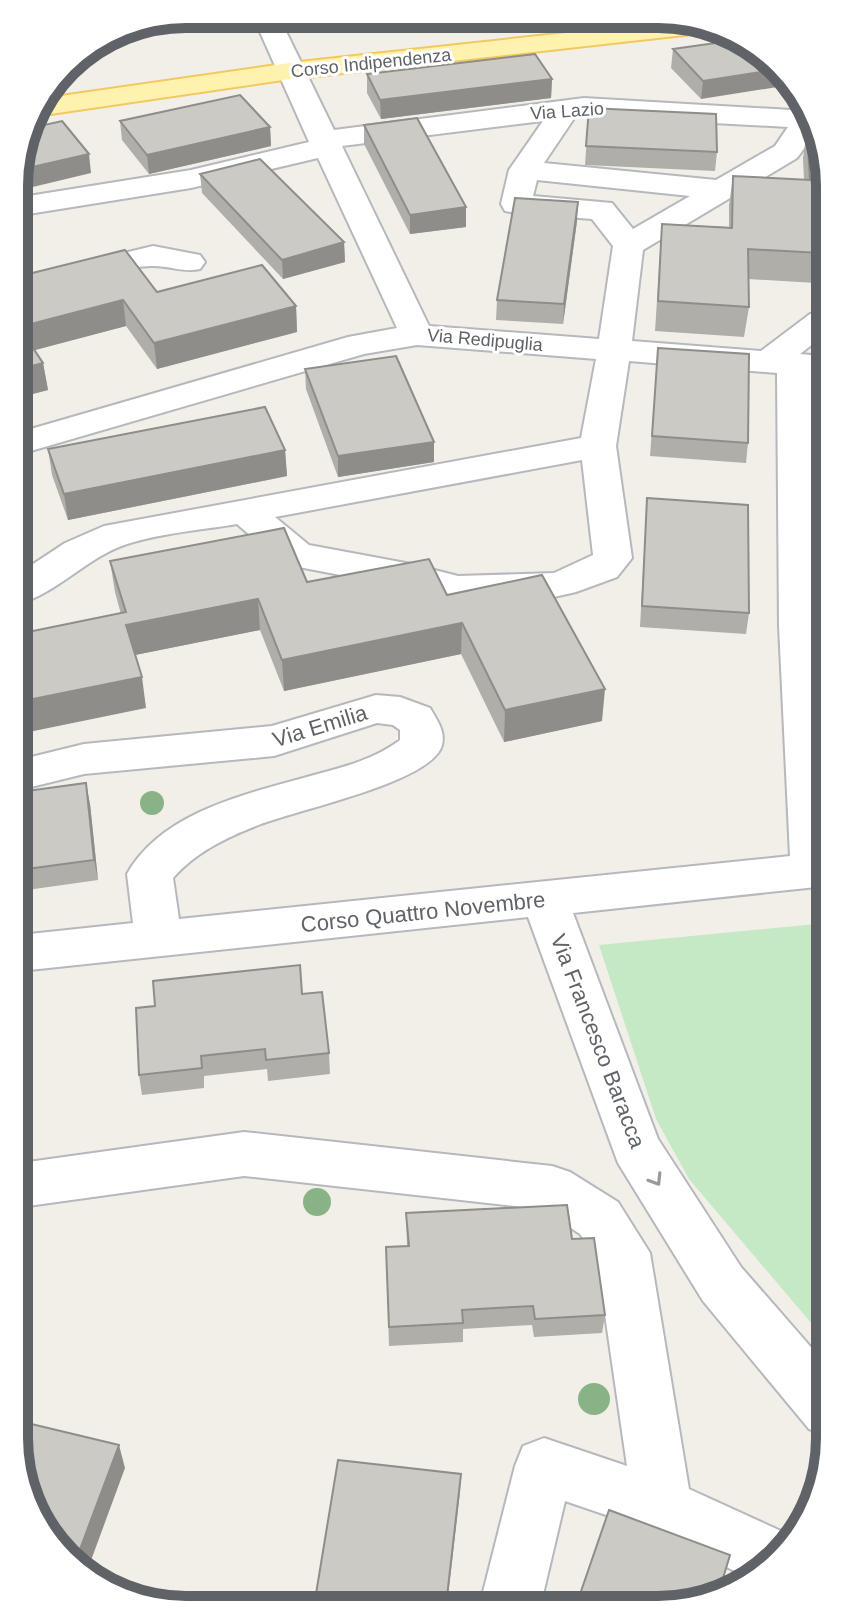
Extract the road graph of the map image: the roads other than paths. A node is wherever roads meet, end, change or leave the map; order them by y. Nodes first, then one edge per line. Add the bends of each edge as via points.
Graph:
1 (271, 28) edge
2 (678, 29) edge
3 (290, 71) junction
4 (49, 106) edge
5 (566, 108) junction
6 (801, 120) edge
7 (805, 127) edge
8 (324, 143) junction
9 (524, 170) junction
10 (720, 190) junction
11 (28, 205) edge
12 (629, 245) junction
13 (189, 262) dead end
14 (28, 286) edge
15 (816, 331) edge
16 (417, 335) junction
17 (614, 351) junction
18 (795, 364) edge
19 (28, 441) edge
20 (598, 446) junction
21 (243, 509) junction
22 (28, 585) edge
23 (28, 773) edge
24 (816, 833) edge
25 (816, 869) edge
26 (545, 900) junction
27 (158, 939) junction
28 (28, 952) edge
29 (28, 1184) edge
30 (816, 1395) edge
31 (662, 1506) junction
32 (765, 1554) edge
33 (512, 1596) edge

1 - 3 street
2 - 3 main road, Corso Indipendenza
3 - 4 main road, Corso Indipendenza
3 - 8 street
5 - 6 street, Via Lazio
5 - 8 street, Via Lazio
5 - 9 street
7 - 10 street via 786,152
8 - 11 street, Via Lazio via 191,179
8 - 16 street
9 - 10 street
9 - 12 street via 516,204 601,210
10 - 12 street
12 - 17 street
13 - 14 street via 153,256
15 - 18 street
16 - 17 street, Via Redipuglia
16 - 19 street, Via Redipuglia via 360,344
17 - 18 street, Via Redipuglia
17 - 20 street
18 - 24 street via 799,626
20 - 21 street
20 - 21 street via 613,558 603,568 554,585 457,589 297,555
21 - 22 street via 117,534
23 - 27 street, Via Emilia via 84,759 274,741 376,709 415,718 421,745 389,768 264,806 163,856 150,874
25 - 26 street, Corso Quattro Novembre
26 - 27 street, Corso Quattro Novembre
26 -> 30 street, Via Francesco Baracca via 636,1148 722,1284
27 - 28 street, Corso Quattro Novembre
29 - 31 street via 244,1154 552,1188 599,1218 623,1253
31 - 32 street
31 - 33 street via 544,1466

